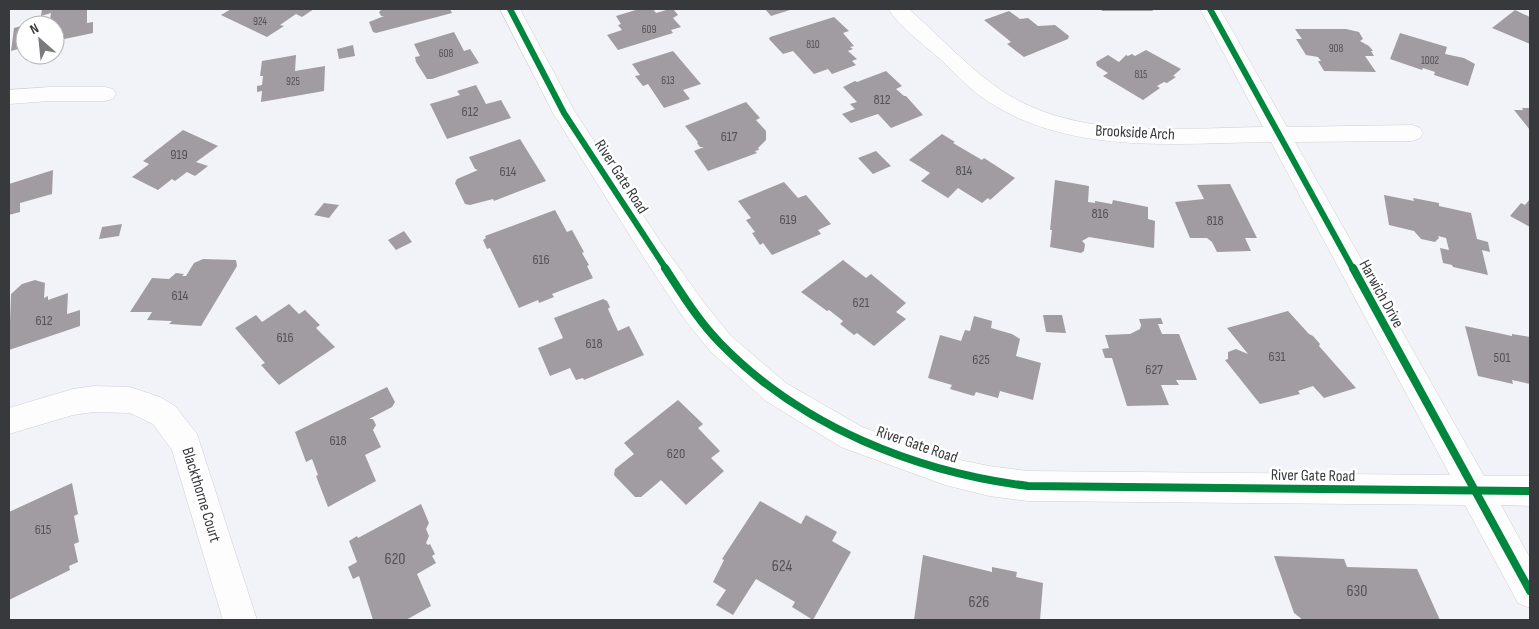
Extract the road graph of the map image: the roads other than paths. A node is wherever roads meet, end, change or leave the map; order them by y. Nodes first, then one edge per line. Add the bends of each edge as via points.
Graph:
1 (510, 9) edge
2 (898, 9) edge
3 (1210, 9) edge
4 (105, 94) dead end
5 (9, 97) edge
6 (1412, 133) dead end
7 (1278, 135) junction
8 (9, 421) edge
9 (1475, 491) junction
10 (1530, 491) edge
11 (1530, 592) edge
12 (240, 620) edge

1 - 9 street, River Gate Road via 564,113 695,312 721,344 776,392 852,437 945,471 1028,486
2 - 7 street, Brookside Arch via 984,88 1022,111 1058,125 1143,136
3 - 7 street, Harwich Drive
4 - 5 street
6 - 7 street, Brookside Arch
7 - 9 street, Harwich Drive
8 - 12 street, Blackthorne Court via 94,399 130,400 164,415 186,444
9 - 10 street, River Gate Road
9 - 11 street, Harwich Drive

